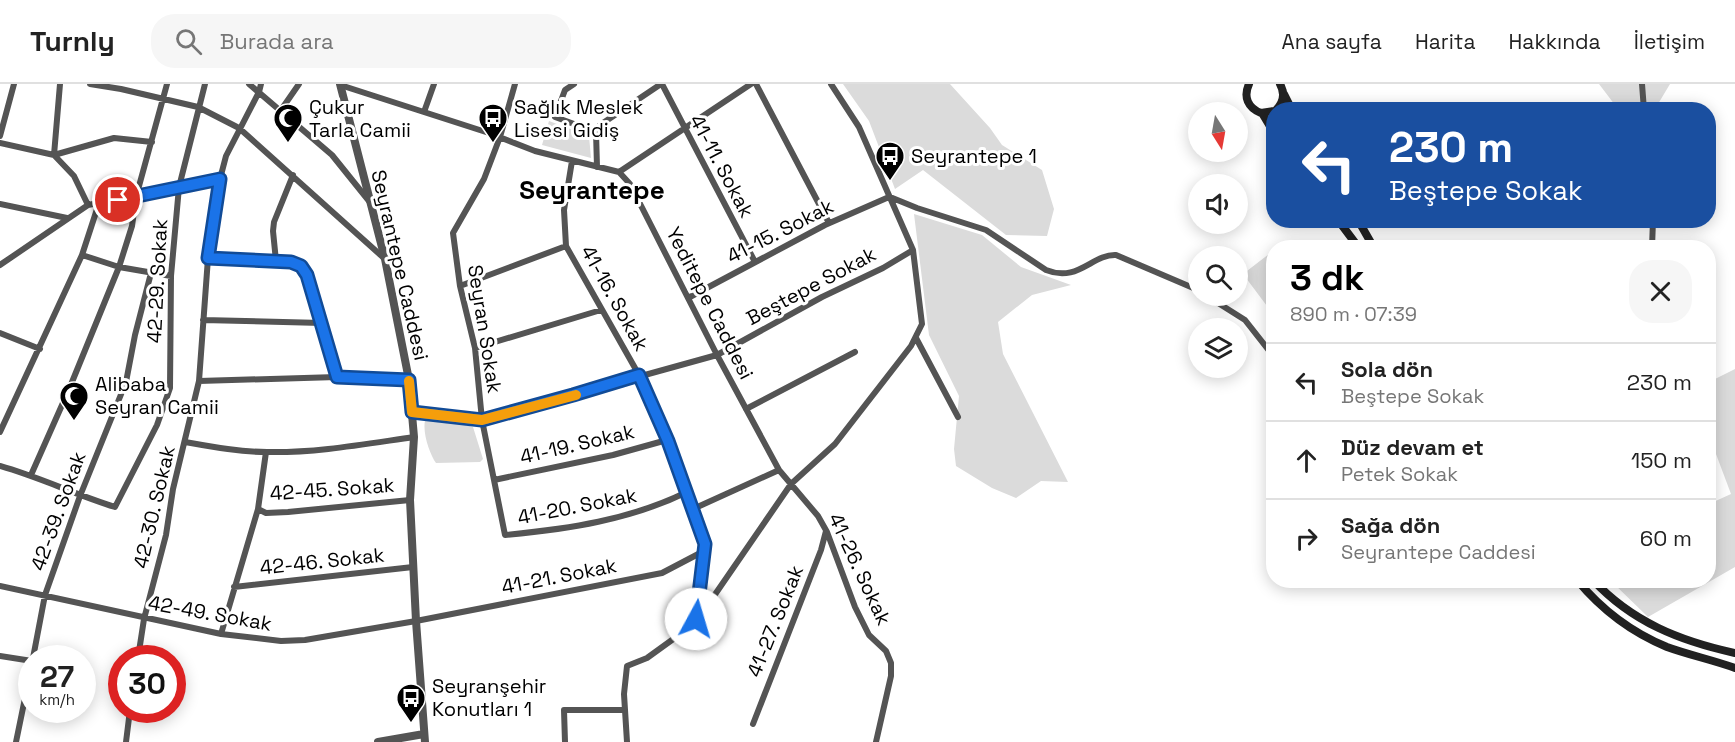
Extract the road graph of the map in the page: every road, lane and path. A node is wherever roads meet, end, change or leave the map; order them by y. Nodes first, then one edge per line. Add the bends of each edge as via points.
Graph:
1 (14, 84) edge
2 (60, 84) edge
3 (90, 84) edge
4 (167, 84) edge
5 (205, 84) edge
6 (249, 84) edge
7 (261, 84) edge
8 (299, 84) edge
9 (340, 84) edge
10 (434, 84) edge
11 (515, 84) edge
12 (574, 84) edge
13 (661, 84) edge
14 (751, 84) edge
15 (756, 84) edge
16 (831, 84) edge
17 (1280, 84) edge
18 (1642, 84) edge
19 (119, 86) edge
20 (1246, 87) edge
21 (259, 92) junction
22 (1284, 94) junction
23 (164, 98) junction
24 (1282, 102) edge
25 (1288, 102) edge
26 (1643, 102) edge
27 (198, 107) junction
28 (281, 110) junction
29 (424, 112) junction
30 (1266, 112) edge
31 (1262, 113) junction
32 (1266, 120) edge
33 (238, 128) junction
34 (684, 129) junction
35 (596, 132) junction
36 (0, 136) edge
37 (500, 137) junction
38 (152, 142) junction
39 (0, 143) edge
40 (54, 155) junction
41 (572, 161) junction
42 (597, 167) junction
43 (619, 172) junction
44 (293, 176) junction
45 (220, 179) junction
46 (179, 187) junction
47 (136, 197) junction
48 (889, 197) junction
49 (99, 202) junction
50 (369, 202) junction
51 (0, 204) edge
52 (88, 205) junction
53 (67, 218) junction
54 (829, 223) junction
55 (566, 246) junction
56 (913, 250) junction
57 (82, 255) junction
58 (208, 258) junction
59 (385, 259) junction
60 (276, 261) junction
61 (755, 262) junction
62 (0, 265) edge
63 (119, 267) junction
64 (151, 273) junction
65 (171, 276) junction
66 (460, 286) junction
67 (1188, 286) edge
68 (688, 298) junction
69 (1223, 306) edge
70 (602, 310) junction
71 (203, 320) junction
72 (322, 323) junction
73 (0, 333) edge
74 (916, 338) junction
75 (1266, 347) edge
76 (475, 348) junction
77 (40, 349) junction
78 (855, 352) dead end
79 (717, 355) junction
80 (639, 375) junction
81 (337, 377) junction
82 (409, 380) junction
83 (199, 381) junction
84 (746, 409) junction
85 (412, 412) junction
86 (958, 417) dead end
87 (482, 420) junction
88 (0, 432) edge
89 (414, 437) junction
90 (667, 440) junction
91 (186, 442) junction
92 (266, 452) junction
93 (0, 466) edge
94 (780, 470) junction
95 (31, 475) junction
96 (494, 480) junction
97 (792, 484) junction
98 (687, 492) junction
99 (80, 496) junction
100 (410, 500) junction
101 (693, 508) junction
102 (258, 509) junction
103 (826, 530) junction
104 (506, 535) joint
105 (704, 551) junction
106 (413, 567) junction
107 (0, 586) edge
108 (234, 587) junction
109 (1585, 588) edge
110 (1602, 588) edge
111 (45, 595) junction
112 (144, 619) junction
113 (696, 619) junction
114 (416, 621) junction
115 (220, 634) junction
116 (35, 645) edge
117 (140, 645) edge
118 (1735, 653) edge
119 (0, 656) edge
120 (18, 659) edge
121 (1735, 668) edge
122 (625, 710) junction
123 (20, 723) edge
124 (128, 723) edge
125 (753, 723) dead end
126 (425, 738) edge
127 (16, 742) edge
128 (126, 742) edge
129 (378, 742) edge
130 (565, 742) edge
131 (627, 742) edge
132 (876, 742) edge

1 - 36 street
2 - 40 street
3 - 19 street
4 - 23 street
5 - 27 street, 42-29. Sokak
6 - 21 street
7 - 21 street, 42-30. Sokak
8 - 28 street
9 - 29 street
9 - 50 street, Seyrantepe Caddesi
10 - 29 street
11 - 37 street, Seyran Sokak
12 - 35 street via 565,90 555,117
13 - 34 street, 41-11. Sokak
13 - 35 street via 600,125
14 - 34 street
15 - 54 street
16 - 48 street via 859,127
17 - 22 main road
18 - 26 street
19 - 23 street
20 - 31 main road via 1250,106
21 - 28 street
21 - 33 street, 42-30. Sokak
22 - 24 main road
22 - 25 main road
23 - 27 street
23 - 38 street
27 - 33 street
27 - 46 street, 42-29. Sokak
28 - 50 street via 332,155
29 - 37 street
30 - 31 main road
31 - 32 main road
33 - 44 street
33 - 45 street, 42-30. Sokak
34 - 43 street
34 - 61 street, 41-11. Sokak
35 - 42 street
37 - 41 street
37 - 66 street, Seyran Sokak via 484,179 453,233
38 - 40 street via 114,138
38 - 47 street
39 - 40 street
40 - 52 street via 74,176
41 - 42 street
41 - 55 street, 41-16. Sokak via 564,210
42 - 43 street
43 - 68 street, Yeditepe Caddesi via 630,184
44 - 59 street
44 - 60 street via 274,222
45 - 46 street
45 - 58 street, 42-30. Sokak
46 - 47 street
46 - 65 street, 42-29. Sokak
47 - 49 street
47 - 63 street
48 - 54 street, 41-15. Sokak
48 - 56 street
48 - 67 street via 986,230 1056,274 1086,268 1108,255 1116,255
49 - 52 street
49 - 57 street
50 - 59 street, Seyrantepe Caddesi
51 - 53 street
52 - 53 street
53 - 62 street
54 - 61 street, 41-15. Sokak
55 - 66 street
55 - 70 street, 41-16. Sokak
56 - 74 street via 922,324
56 - 79 street, Beştepe Sokak
57 - 63 street
57 - 77 street
58 - 60 street
58 - 71 street, 42-30. Sokak
59 - 82 street, Seyrantepe Caddesi
60 - 72 street via 301,266
61 - 68 street, 41-15. Sokak
63 - 64 street
63 - 95 street
64 - 65 street
64 - 99 street, 42-39. Sokak via 126,382
65 - 99 street, 42-29. Sokak via 170,388 157,425 115,507
66 - 76 street, Seyran Sokak
68 - 79 street, Yeditepe Caddesi
69 - 75 street via 1245,320
70 - 76 street
70 - 80 street, 41-16. Sokak
71 - 72 street
71 - 83 street, 42-30. Sokak
72 - 81 street
73 - 77 street
74 - 86 street
74 - 97 street via 835,444
76 - 87 street, Seyran Sokak
77 - 88 street
78 - 84 street
79 - 80 street, Beştepe Sokak
79 - 84 street, Yeditepe Caddesi
80 - 87 street, Beştepe Sokak
80 - 90 street, 41-16. Sokak
81 - 82 street
81 - 83 street
82 - 85 street, Seyrantepe Caddesi
83 - 91 street, 42-30. Sokak
84 - 94 street, Yeditepe Caddesi
85 - 87 street
85 - 89 street, Seyrantepe Caddesi
87 - 96 street, Seyran Sokak
89 - 92 street via 339,448
89 - 100 street, Seyrantepe Caddesi
90 - 96 street, 41-19. Sokak
90 - 98 street, 41-16. Sokak
91 - 92 street
91 - 112 street, 42-30. Sokak
92 - 102 street
93 - 95 street
94 - 97 street, Yeditepe Caddesi
94 - 101 street
95 - 99 street
96 - 104 street, Seyran Sokak
97 - 103 street, 41-26. Sokak
97 - 113 street
98 - 101 street, 41-16. Sokak
98 - 104 street, 41-20. Sokak via 615,519
99 - 111 street, 42-39. Sokak
100 - 102 street, 42-45. Sokak via 288,512 266,513
100 - 106 street, Seyrantepe Caddesi
101 - 105 street, 41-16. Sokak
102 - 108 street
103 - 125 street, 41-27. Sokak
103 - 132 street, 41-26. Sokak via 855,607 869,635 891,663
105 - 113 street, 41-16. Sokak
105 - 114 street, 41-21. Sokak via 662,573
106 - 108 street, 42-46. Sokak
106 - 114 street, Seyrantepe Caddesi
107 - 111 street, 42-49. Sokak
108 - 115 street
109 - 121 main road via 1614,616 1649,638
110 - 118 main road via 1622,607 1655,627 1687,641
111 - 112 street, 42-49. Sokak
111 - 116 street, 42-39. Sokak
112 - 115 street, 42-49. Sokak
112 - 117 street, 42-30. Sokak
113 - 122 street via 647,658 627,666
114 - 115 street, 42-49. Sokak via 281,642
114 - 126 street, Seyrantepe Caddesi
119 - 120 street
122 - 130 street via 564,710
122 - 131 street
123 - 127 street, 42-39. Sokak
124 - 128 street
126 - 129 street

